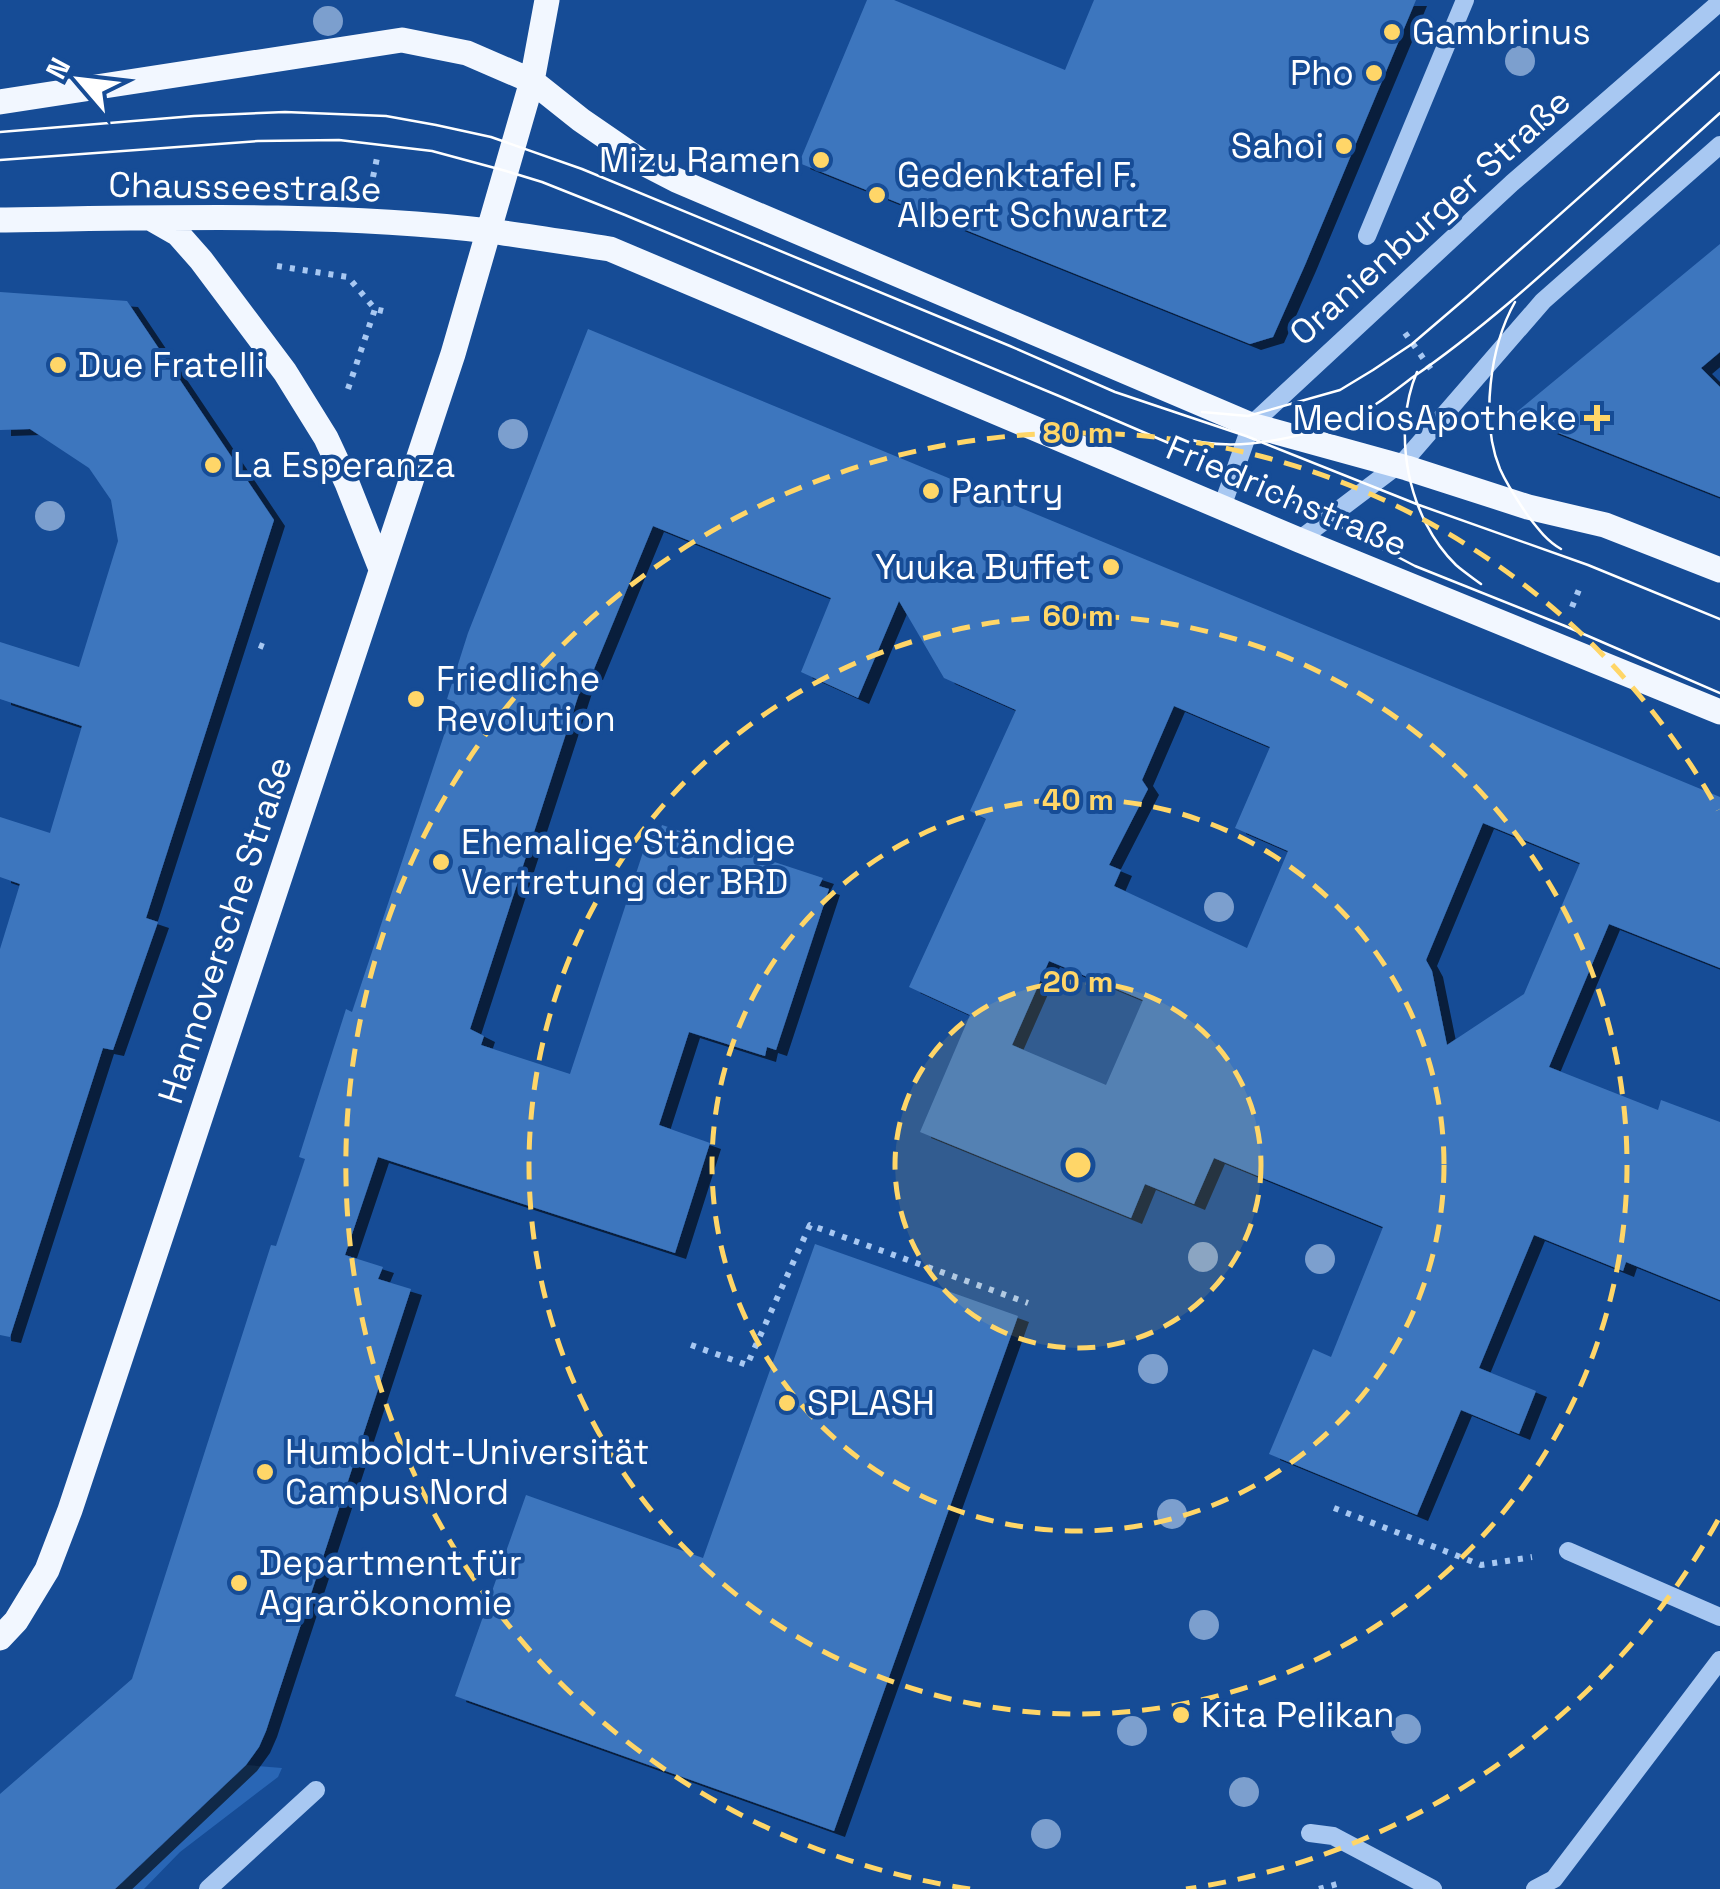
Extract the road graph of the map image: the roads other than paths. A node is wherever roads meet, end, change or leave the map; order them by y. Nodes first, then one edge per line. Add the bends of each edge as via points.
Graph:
1 (547, 0) edge
2 (1465, 0) edge
3 (1720, 2) edge
4 (532, 81) junction
5 (0, 102) edge
6 (1720, 145) edge
7 (150, 218) junction
8 (0, 220) edge
9 (488, 231) junction
10 (1367, 236) dead end
11 (1252, 425) junction
12 (1400, 466) junction
13 (1222, 507) junction
14 (1299, 540) junction
15 (381, 570) junction
16 (1720, 570) edge
17 (1720, 712) edge
18 (1568, 1551) road end
19 (1720, 1617) edge
20 (0, 1638) edge
21 (1720, 1660) edge
22 (316, 1790) dead end
23 (1310, 1833) dead end
24 (208, 1889) edge
25 (1433, 1889) edge
26 (1535, 1889) edge

1 - 4 main road, Hannoversche Straße
2 - 10 street
3 - 11 street, Oranienburger Straße via 1512,183
4 - 5 main road via 467,53 402,40
4 - 9 main road, Hannoversche Straße
4 - 11 main road, Friedrichstraße via 676,180
6 - 12 street via 1543,302
7 - 8 main road, Chausseestraße
7 - 9 main road, Chausseestraße
7 - 15 main road via 178,234 202,260 285,372 326,438
9 - 13 main road, Friedrichstraße via 610,249
9 - 15 main road, Hannoversche Straße
11 - 12 main road, Friedrichstraße
11 - 13 street, Oranienburger Straße
12 - 14 street
12 - 16 main road, Friedrichstraße via 1528,508 1606,525
13 - 14 main road, Friedrichstraße
14 - 17 main road, Friedrichstraße
15 - 20 main road, Hannoversche Straße via 70,1510 47,1570
18 - 19 street
21 - 26 street via 1554,1879
22 - 24 street
23 - 25 street via 1333,1836

